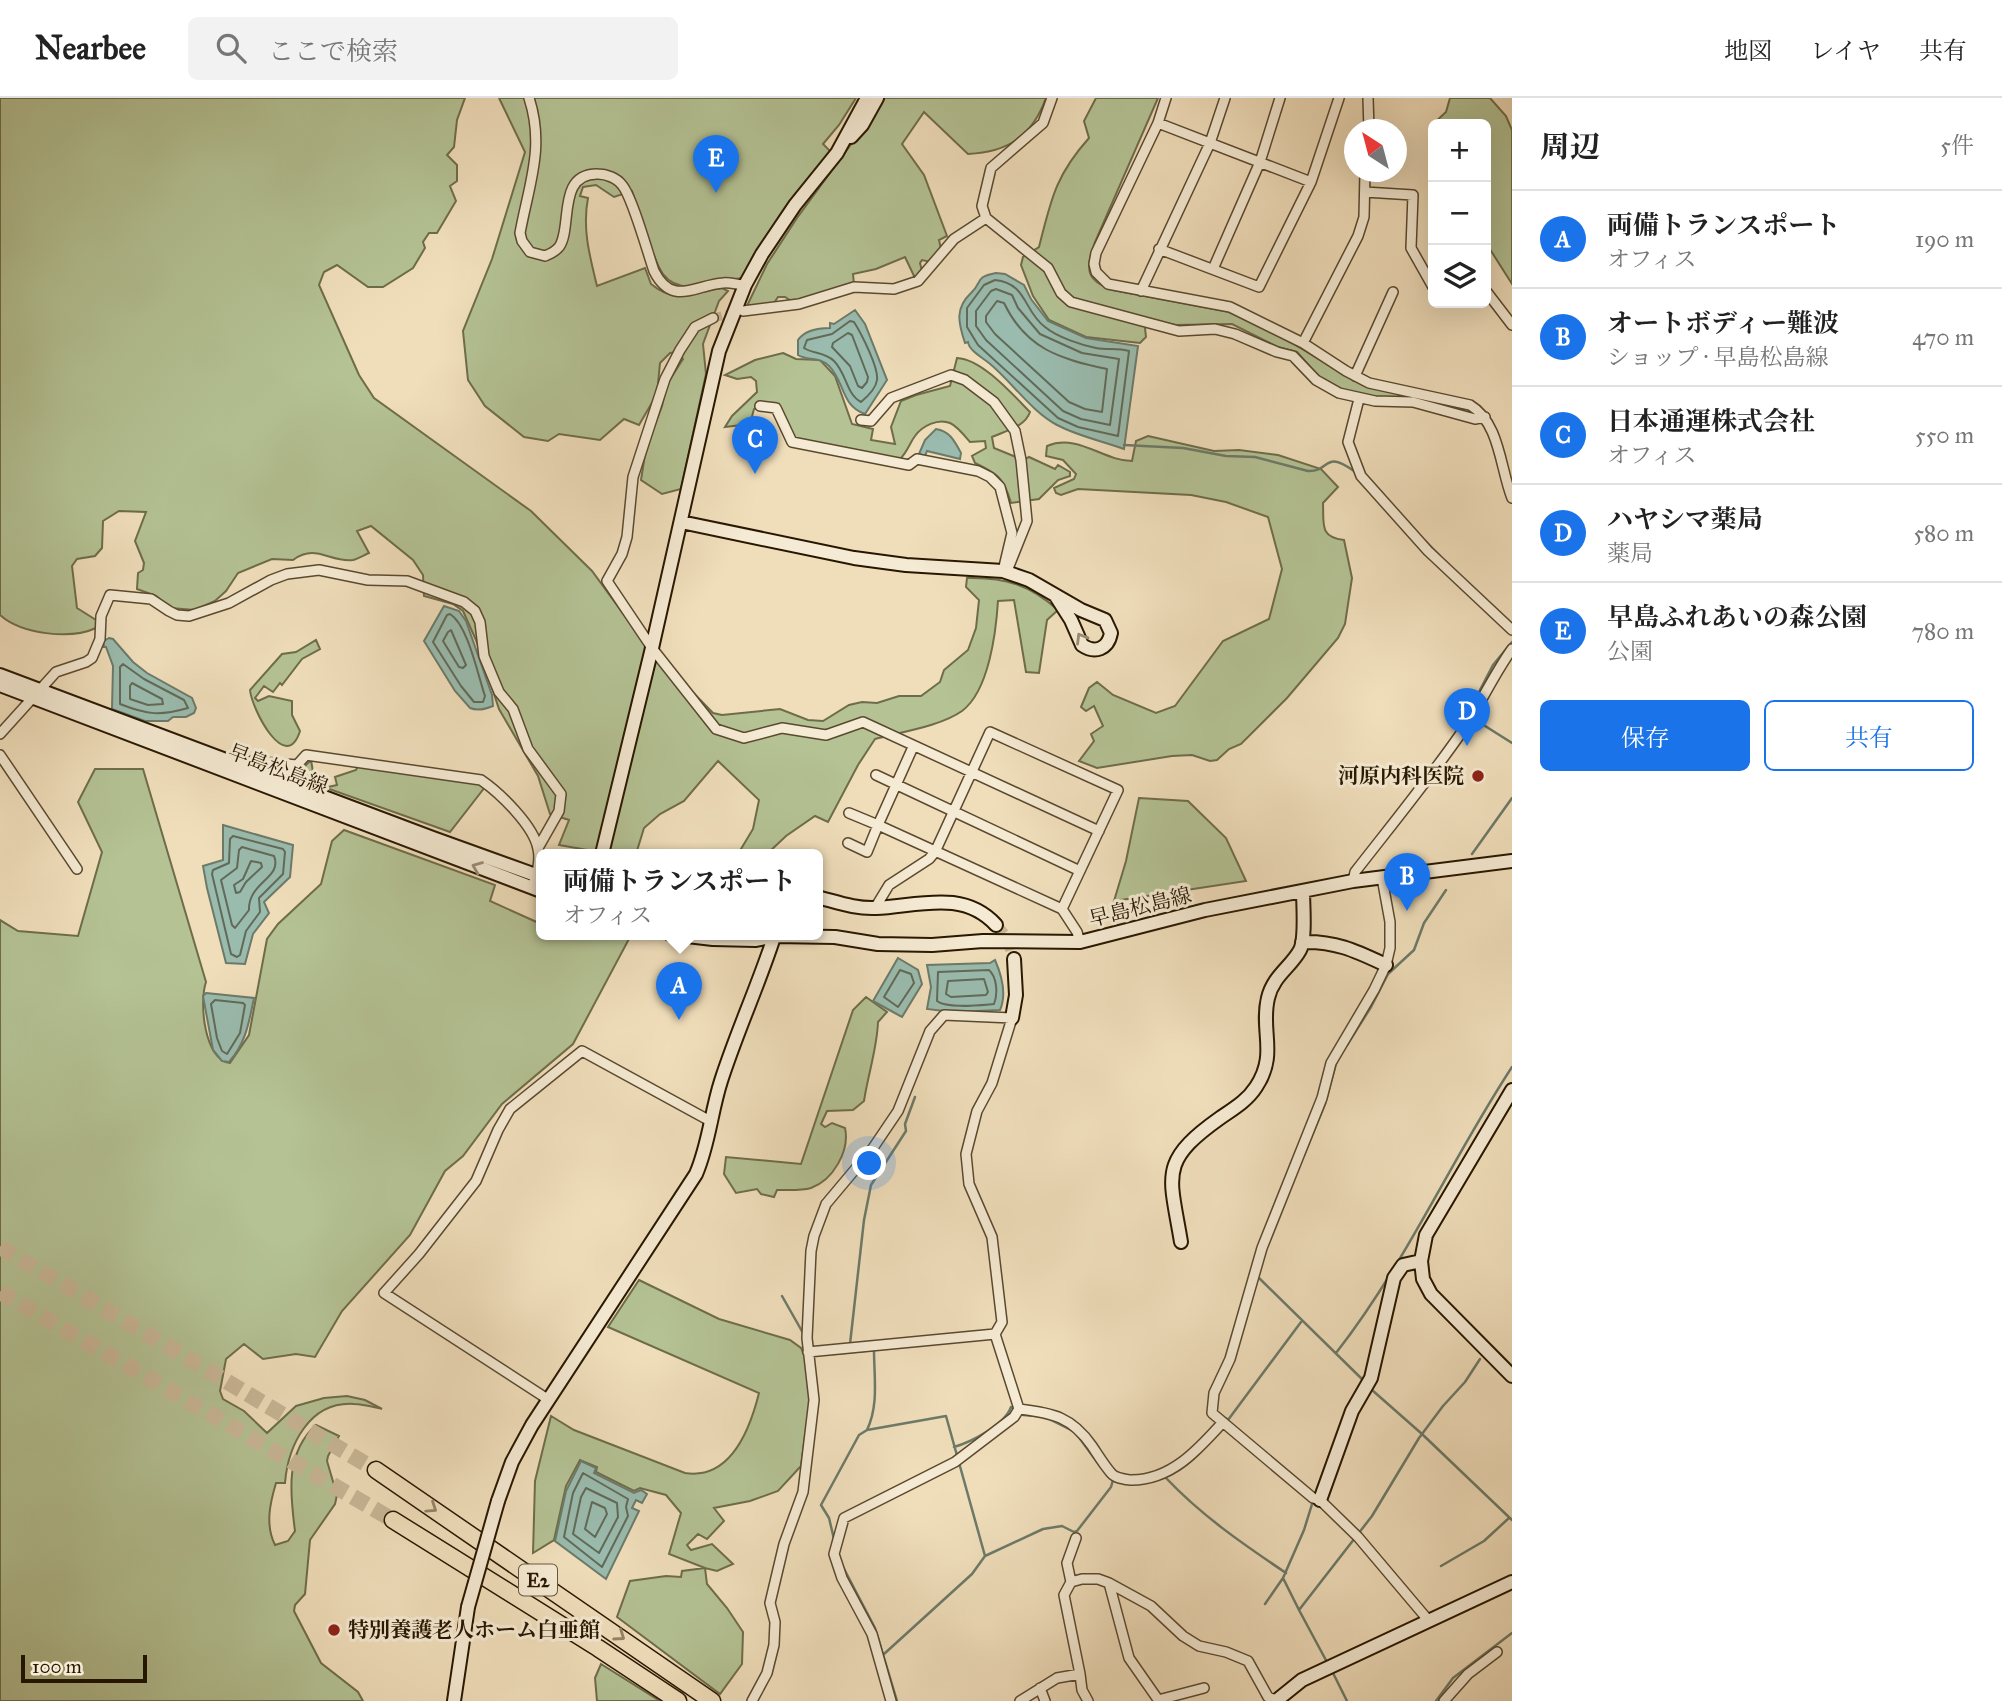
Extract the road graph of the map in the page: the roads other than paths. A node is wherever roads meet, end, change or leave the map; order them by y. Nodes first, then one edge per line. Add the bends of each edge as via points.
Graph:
1 (528, 98) edge
2 (867, 98) edge
3 (877, 98) edge
4 (1052, 98) edge
5 (1166, 98) edge
6 (1225, 98) edge
7 (1280, 98) edge
8 (1339, 98) edge
9 (1368, 98) edge
10 (1369, 119) edge
11 (1158, 123) junction
12 (1210, 143) junction
13 (836, 153) junction
14 (1260, 162) junction
15 (1311, 182) junction
16 (1365, 182) edge
17 (1365, 192) junction
18 (986, 218) junction
19 (1159, 249) junction
20 (1213, 269) junction
21 (1428, 278) edge
22 (745, 285) junction
23 (1141, 291) junction
24 (1393, 292) dead end
25 (1491, 297) edge
26 (743, 311) tunnel mouth
27 (713, 318) tunnel mouth
28 (1512, 325) edge
29 (1303, 343) junction
30 (1355, 376) junction
31 (1359, 399) junction
32 (760, 406) dead end
33 (1485, 417) junction
34 (861, 420) dead end
35 (1510, 486) edge
36 (1512, 498) edge
37 (681, 522) junction
38 (1005, 572) junction
39 (1055, 595) junction
40 (1512, 630) edge
41 (652, 648) junction
42 (1512, 649) edge
43 (0, 675) edge
44 (0, 685) edge
45 (37, 693) junction
46 (0, 734) edge
47 (913, 747) junction
48 (0, 755) edge
49 (242, 766) junction
50 (972, 773) junction
51 (876, 775) dead end
52 (896, 785) junction
53 (849, 813) dead end
54 (953, 813) junction
55 (878, 825) junction
56 (1099, 831) junction
57 (848, 843) dead end
58 (538, 848) joint
59 (604, 849) edge
60 (935, 852) junction
61 (1512, 861) edge
62 (77, 869) dead end
63 (1080, 871) junction
64 (536, 875) edge
65 (1382, 878) junction
66 (1353, 881) junction
67 (536, 890) edge
68 (1303, 891) junction
69 (823, 899) edge
70 (875, 908) junction
71 (1062, 909) junction
72 (996, 925) tunnel mouth
73 (823, 937) edge
74 (772, 940) edge
75 (1080, 942) junction
76 (1302, 942) junction
77 (1014, 959) tunnel mouth
78 (1386, 965) junction
79 (1012, 1018) junction
80 (1512, 1090) edge
81 (712, 1122) junction
82 (1181, 1242) dead end
83 (1421, 1261) junction
84 (995, 1334) junction
85 (808, 1352) junction
86 (1512, 1376) edge
87 (549, 1400) junction
88 (1019, 1409) junction
89 (1223, 1422) junction
90 (376, 1470) tunnel mouth
91 (1317, 1499) junction
92 (393, 1520) tunnel mouth
93 (1076, 1538) dead end
94 (1071, 1582) junction
95 (1512, 1582) edge
96 (1109, 1583) junction
97 (1429, 1621) junction
98 (1497, 1652) dead end
99 (1080, 1674) junction
100 (1040, 1688) junction
101 (1204, 1688) dead end
102 (705, 1696) edge
103 (1159, 1700) edge
104 (1270, 1700) edge
105 (454, 1701) edge
106 (678, 1701) edge
107 (752, 1701) edge
108 (891, 1701) edge
109 (1020, 1701) edge
110 (1045, 1701) edge
111 (1088, 1701) edge
112 (1444, 1701) edge

1 - 22 street via 535,118 537,153 520,233 530,252 545,256 557,249 576,183 590,174 600,174 623,186 654,271 666,287 690,292 723,283
2 - 13 street
3 - 13 street via 862,125
4 - 18 street via 1043,123 991,168 982,206
5 - 11 street
6 - 12 street
7 - 14 street
8 - 15 street
9 - 10 street
11 - 12 street
11 - 23 street via 1094,264 1108,284
12 - 14 street
12 - 19 street
13 - 22 street via 789,214
14 - 15 street
14 - 20 street
15 - 20 street via 1259,287
16 - 17 street
17 - 21 street via 1413,194 1411,248
17 - 29 street via 1358,236
18 - 26 street via 954,239 918,281 894,289 854,287 810,302
18 - 31 street via 1048,268 1071,302 1179,331 1215,329 1235,334 1293,356 1316,380
19 - 20 street
19 - 23 street
22 - 37 street via 711,377
23 - 29 street via 1230,306
24 - 30 street
25 - 28 street
27 - 41 street via 695,327 666,379 633,477 625,545 607,581
29 - 30 street
30 - 33 street via 1470,405
31 - 33 street via 1413,402 1475,419
31 - 40 street via 1348,442 1361,476 1428,551
32 - 38 street via 776,408 792,442 909,465 916,460 990,477 1000,487 1012,533
33 - 35 street
34 - 38 street via 871,421 891,398 951,375 994,402 1015,431 1028,510 1024,531
35 - 36 street
37 - 38 street via 854,558
37 - 41 street
38 - 39 street
39 -> 39 street via 1105,620 1111,633 1108,643 1094,650 1082,645
41 - 47 street via 716,729 738,737 782,728 826,734 863,722
41 - 59 street
42 - 66 street via 1460,735 1355,872
43 - 45 street, 早島松島線
44 - 45 street, 早島松島線
45 - 46 street
45 - 49 street, 早島松島線
45 - 58 street via 56,673 92,658 110,595 150,599 177,615 189,616 301,571 407,581 464,602 475,611 484,656 499,692 513,709 528,749 561,794 559,811
67 -> 45 street, 早島松島線
47 - 50 street
47 - 52 street
48 - 62 street
49 - 58 street via 252,761 297,765 306,755 481,780 519,816
49 - 64 street, 早島松島線
50 - 54 street
50 - 56 street
50 - 56 street via 990,732 1118,790
51 - 52 street
52 - 54 street
52 - 55 street
53 - 55 street
54 - 60 street
54 - 63 street
55 - 57 street via 867,852
55 - 60 street
56 - 63 street
60 - 70 street via 889,885
60 - 71 street
61 - 65 street, 早島松島線
63 - 71 street
65 - 66 street, 早島松島線
65 - 78 street via 1390,922
66 - 68 street, 早島松島線
68 - 75 street, 早島松島線
68 - 76 street
69 - 70 street
70 - 72 street via 954,903 978,910
71 - 75 street
73 - 75 street, 早島松島線 via 878,944
74 - 81 street via 734,1040
76 - 78 street via 1348,947
76 - 82 street via 1276,978 1268,998 1268,1056 1256,1087 1189,1142 1173,1166
77 - 79 street
78 - 89 street via 1331,1063 1322,1098 1262,1248 1230,1359 1214,1393 1212,1413
79 - 84 street via 966,1154 968,1184 992,1237 1002,1322
79 - 85 street via 944,1015 930,1031 898,1111 826,1204 811,1251
80 - 83 street via 1426,1235
81 - 87 street via 704,1158 686,1192
81 - 87 street via 582,1051 510,1109 476,1181 384,1293
83 - 86 street via 1430,1294
83 - 91 street via 1403,1265 1394,1278 1371,1378 1352,1411
84 - 85 street
84 - 88 street
85 - 107 street via 814,1400 803,1492 769,1603 775,1622 774,1645
87 - 105 street, bridge via 521,1444 498,1501 468,1607
88 - 89 street via 1041,1411 1075,1425 1112,1475 1123,1479 1153,1478 1168,1472
88 - 108 street via 957,1461 844,1518 834,1554 872,1634
89 - 91 street
90 -> 102 highway, E2
91 - 97 street via 1358,1537
92 - 106 highway, E2
93 - 94 street via 1067,1563
94 - 96 street via 1098,1579
94 - 99 street via 1064,1595
95 - 97 street
96 - 103 street via 1129,1658
96 - 104 street via 1151,1606 1199,1646 1248,1661
97 - 104 street via 1302,1680
98 - 112 street via 1468,1674
99 - 100 street via 1057,1678
99 - 111 street
100 - 109 street
100 - 110 street
101 - 103 street

